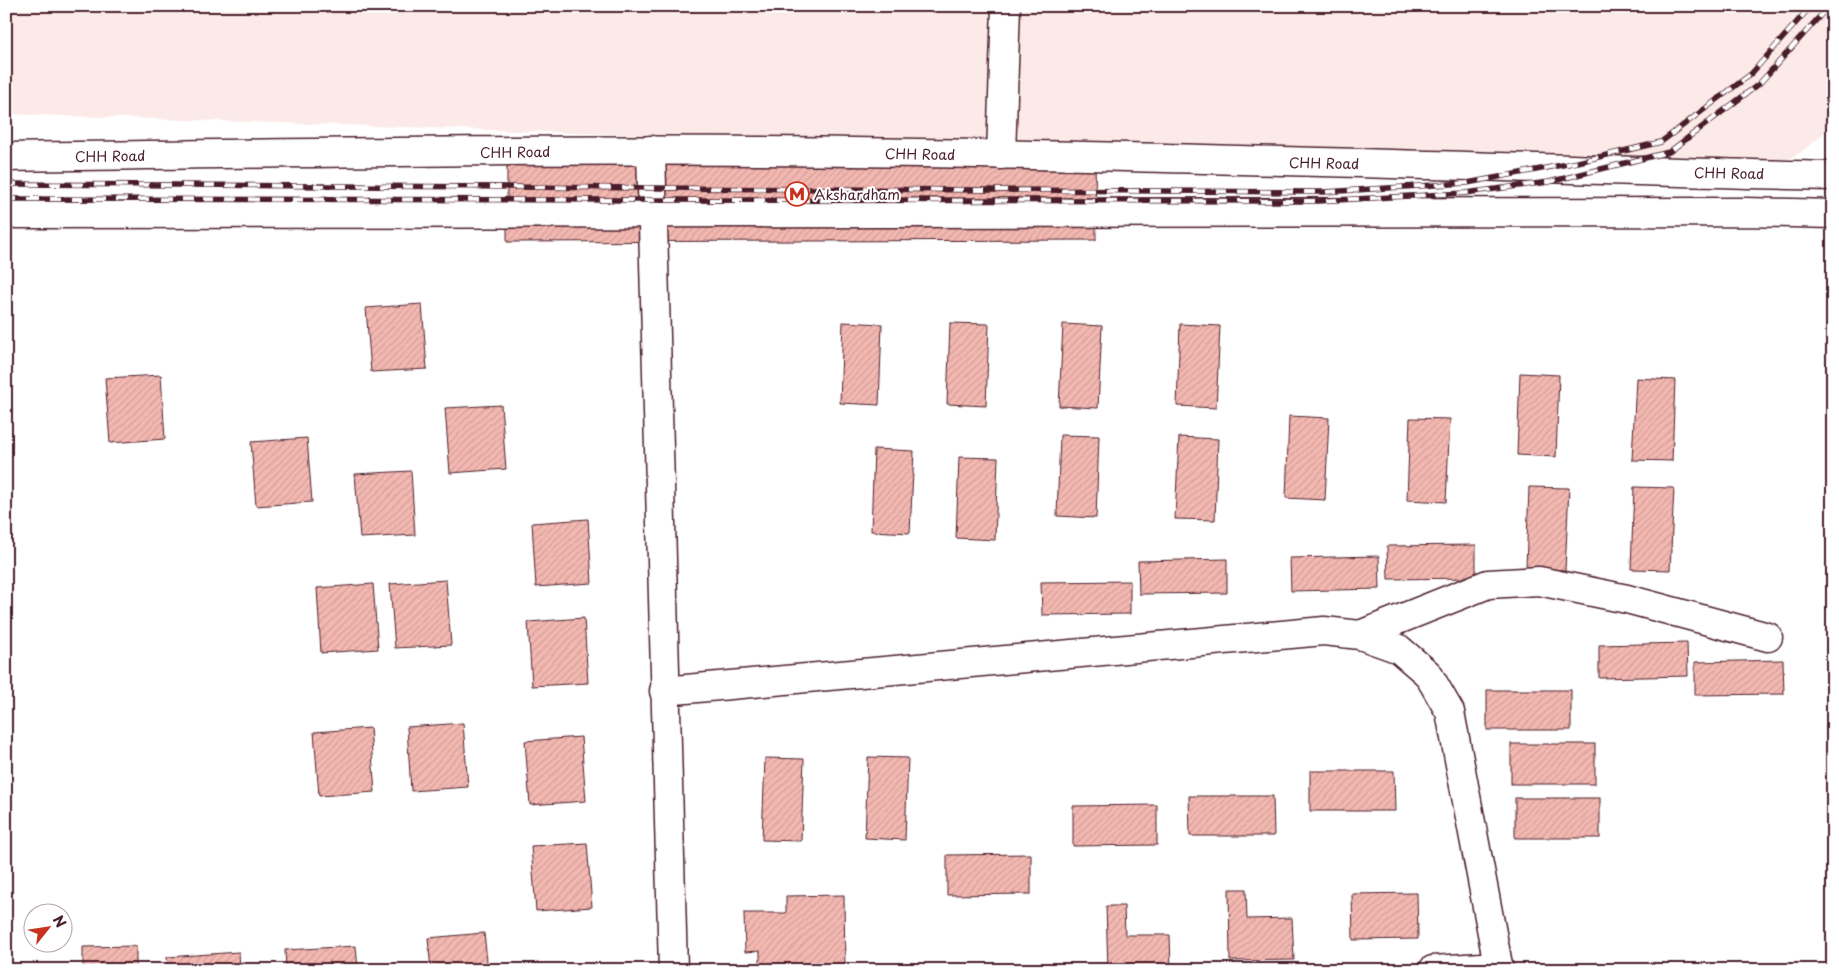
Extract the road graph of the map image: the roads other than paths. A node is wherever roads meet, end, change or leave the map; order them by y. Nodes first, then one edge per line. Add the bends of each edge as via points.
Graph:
1 (1006, 6) edge
2 (651, 150) junction
3 (1001, 155) junction
4 (6, 157) edge
5 (1833, 176) edge
6 (1833, 180) edge
7 (1833, 213) edge
8 (6, 214) edge
9 (652, 214) junction
10 (1360, 635) junction
11 (1768, 637) dead end
12 (664, 690) junction
13 (1498, 968) edge
14 (673, 970) edge
15 (1433, 970) edge

1 - 3 street
2 - 3 street, CHH Road
2 - 4 street, CHH Road
2 - 9 street
3 - 5 street, CHH Road
6 - 7 street via 1830,195
7 - 9 street
8 - 9 street
9 - 12 street
10 - 11 street via 1488,584 1539,581 1627,599
10 - 12 street via 1324,631
10 - 13 street via 1399,649 1428,674 1450,712
12 - 14 street
13 - 15 street

